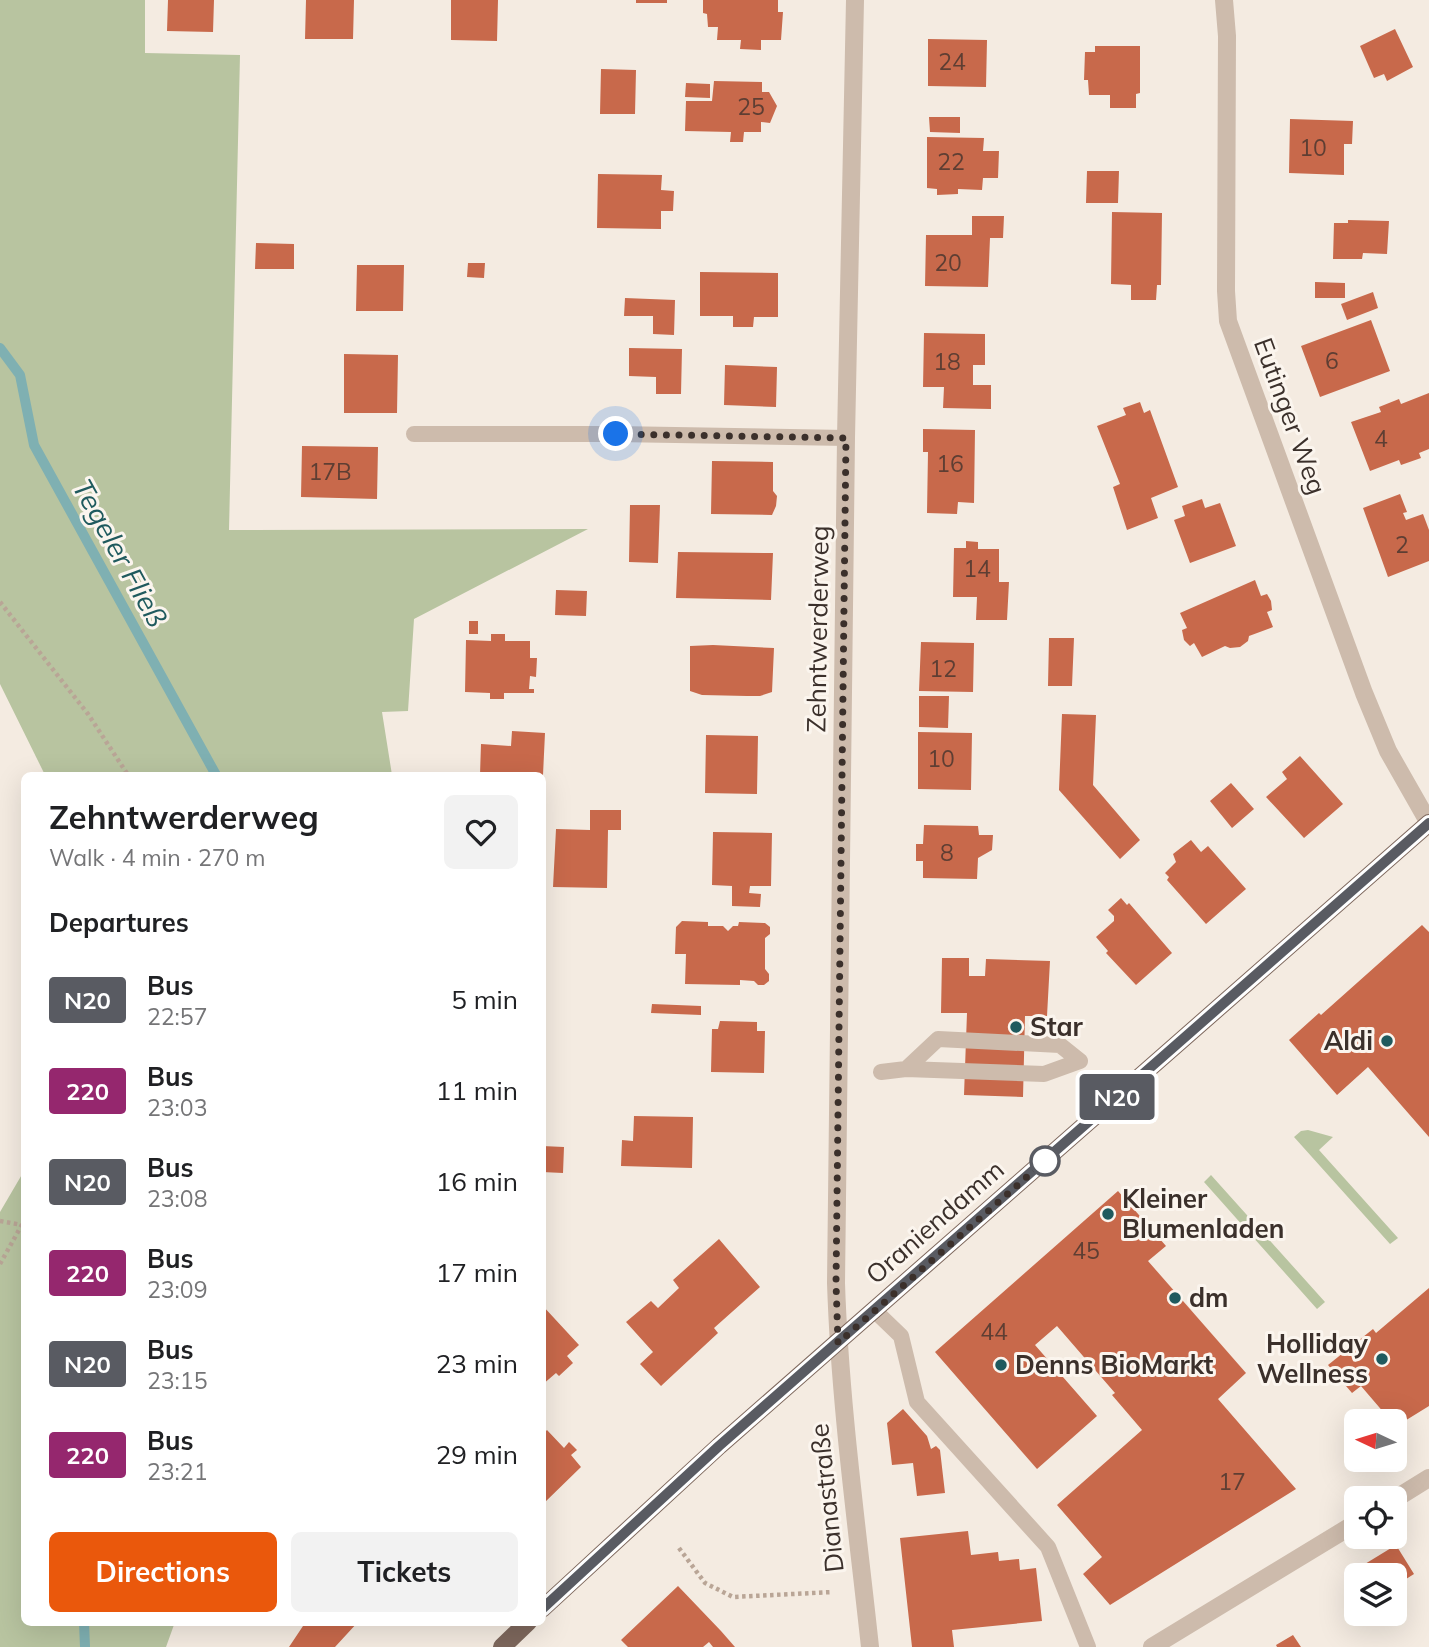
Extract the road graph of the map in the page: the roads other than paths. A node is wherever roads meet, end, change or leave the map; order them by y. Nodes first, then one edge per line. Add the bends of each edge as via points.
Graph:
1 (855, 0) edge
2 (1224, 0) edge
3 (414, 434) dead end
4 (846, 438) junction
5 (1429, 823) edge
6 (906, 1069) junction
7 (881, 1072) dead end
8 (874, 1310) junction
9 (838, 1343) junction
10 (1429, 1478) edge
11 (1407, 1492) edge
12 (1344, 1530) edge
13 (546, 1605) edge
14 (524, 1626) edge
15 (502, 1647) edge
16 (870, 1647) edge
17 (1088, 1647) edge
18 (1152, 1647) edge

1 - 4 street, Zehntwerderweg
2 - 5 street, Eutinger Weg via 1228,321 1364,693 1388,751
3 - 4 lane
4 - 9 street, Zehntwerderweg
5 - 8 main road, Oraniendamm
6 - 6 lane via 1044,1074 1080,1061 1060,1045 938,1039
6 - 7 lane
8 - 9 main road, Oraniendamm
8 - 17 lane via 901,1336 918,1402 1048,1547
9 - 13 main road, Oraniendamm
9 - 16 street, Dianastraße
10 - 11 street
12 - 18 street
14 - 15 main road

